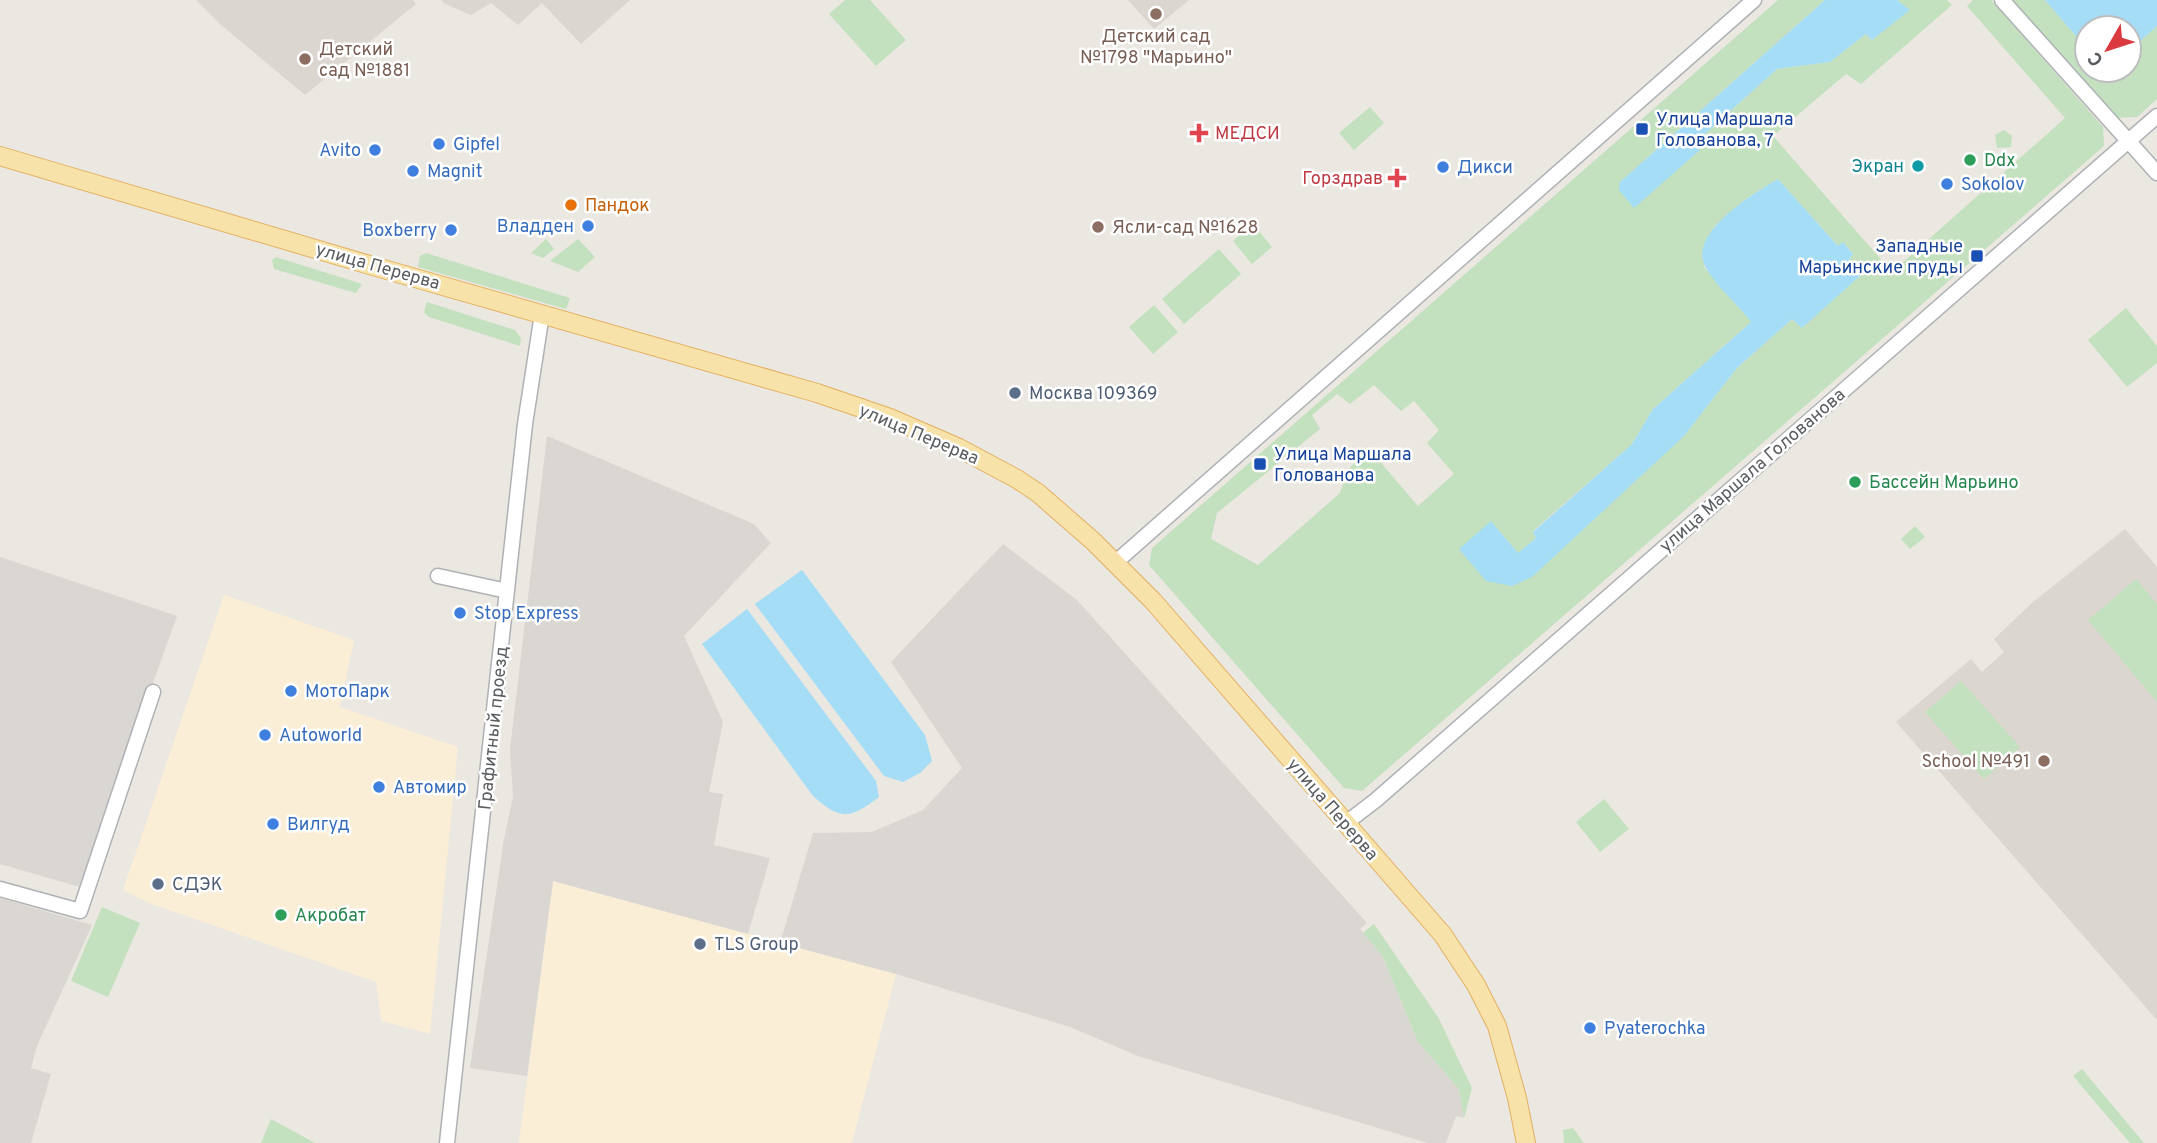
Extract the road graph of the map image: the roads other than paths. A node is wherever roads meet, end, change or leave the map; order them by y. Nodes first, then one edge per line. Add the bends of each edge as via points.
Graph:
1 (1754, 0) edge
2 (2002, 0) edge
3 (2157, 116) edge
4 (2128, 141) junction
5 (0, 156) edge
6 (2157, 173) edge
7 (542, 314) junction
8 (1115, 562) junction
9 (438, 576) dead end
10 (507, 591) junction
11 (153, 692) dead end
12 (1346, 823) junction
13 (0, 889) edge
14 (447, 1143) edge
15 (1526, 1143) edge

1 - 8 street
2 - 4 street
3 - 4 street, улица Маршала Голованова
4 - 6 street
4 - 12 street, улица Маршала Голованова
5 - 7 main road, улица Перерва
7 - 8 main road, улица Перерва via 890,418 1017,479
7 - 10 street, Графитный проезд
8 - 12 main road, улица Перерва
9 - 10 street
10 - 14 street, Графитный проезд
11 - 13 street via 80,911
12 - 15 main road, улица Перерва via 1443,935 1476,985 1497,1026

